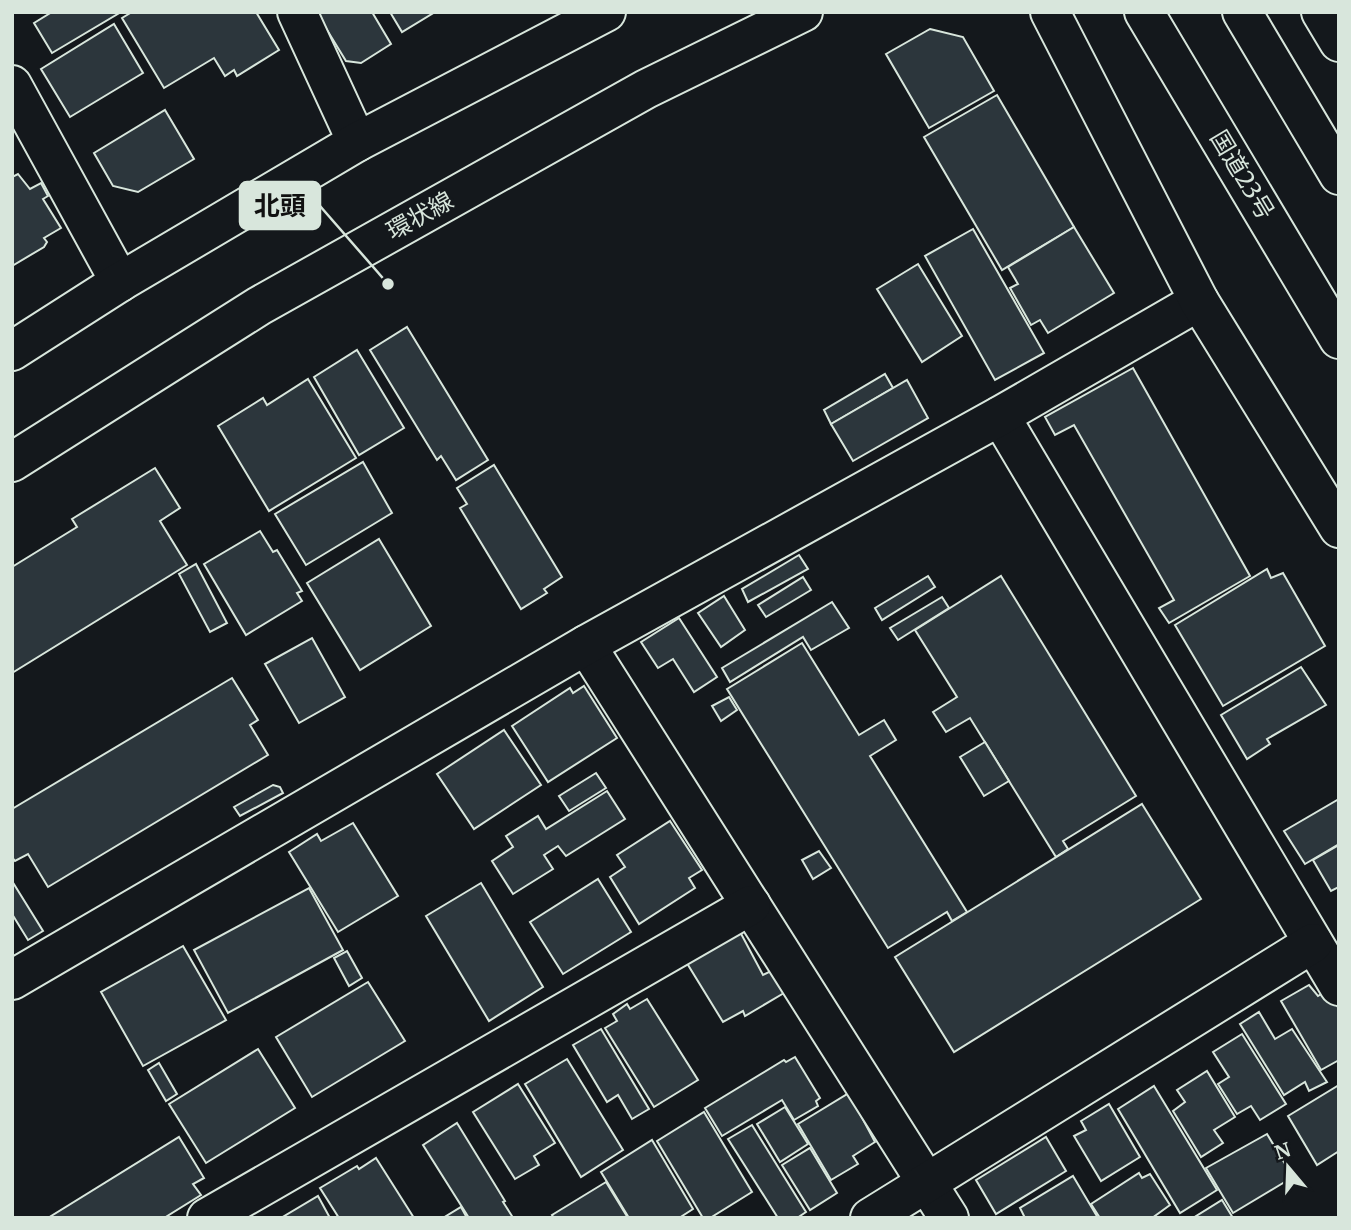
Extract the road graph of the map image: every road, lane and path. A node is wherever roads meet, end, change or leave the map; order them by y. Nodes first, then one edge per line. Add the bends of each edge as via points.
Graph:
1 (297, 12) edge
2 (606, 12) edge
3 (803, 12) edge
4 (1050, 12) edge
5 (1144, 12) edge
6 (1242, 12) edge
7 (1321, 12) edge
8 (1339, 42) edge
9 (12, 85) edge
10 (357, 142) junction
11 (1339, 175) edge
12 (120, 282) junction
13 (1199, 300) junction
14 (1339, 338) edge
15 (12, 351) edge
16 (1000, 416) junction
17 (12, 462) edge
18 (1339, 528) edge
19 (586, 645) junction
20 (751, 905) junction
21 (1313, 943) junction
22 (12, 981) edge
23 (1339, 986) edge
24 (928, 1183) junction
25 (207, 1218) edge
26 (870, 1218) edge
27 (949, 1218) edge

1 - 10 main road
2 - 10 main road
3 - 17 main road, 環状線 via 646,89 259,306
4 - 13 main road
5 - 14 main road, 国道23号
6 - 11 main road
7 - 8 main road
9 - 12 main road
10 - 12 main road
12 - 15 main road
13 - 16 main road
13 - 18 main road
16 - 19 main road
16 - 21 main road
19 - 20 main road
19 - 22 main road
20 - 24 main road
20 - 25 main road
21 - 23 main road
21 - 24 main road
24 - 26 main road
24 - 27 main road

